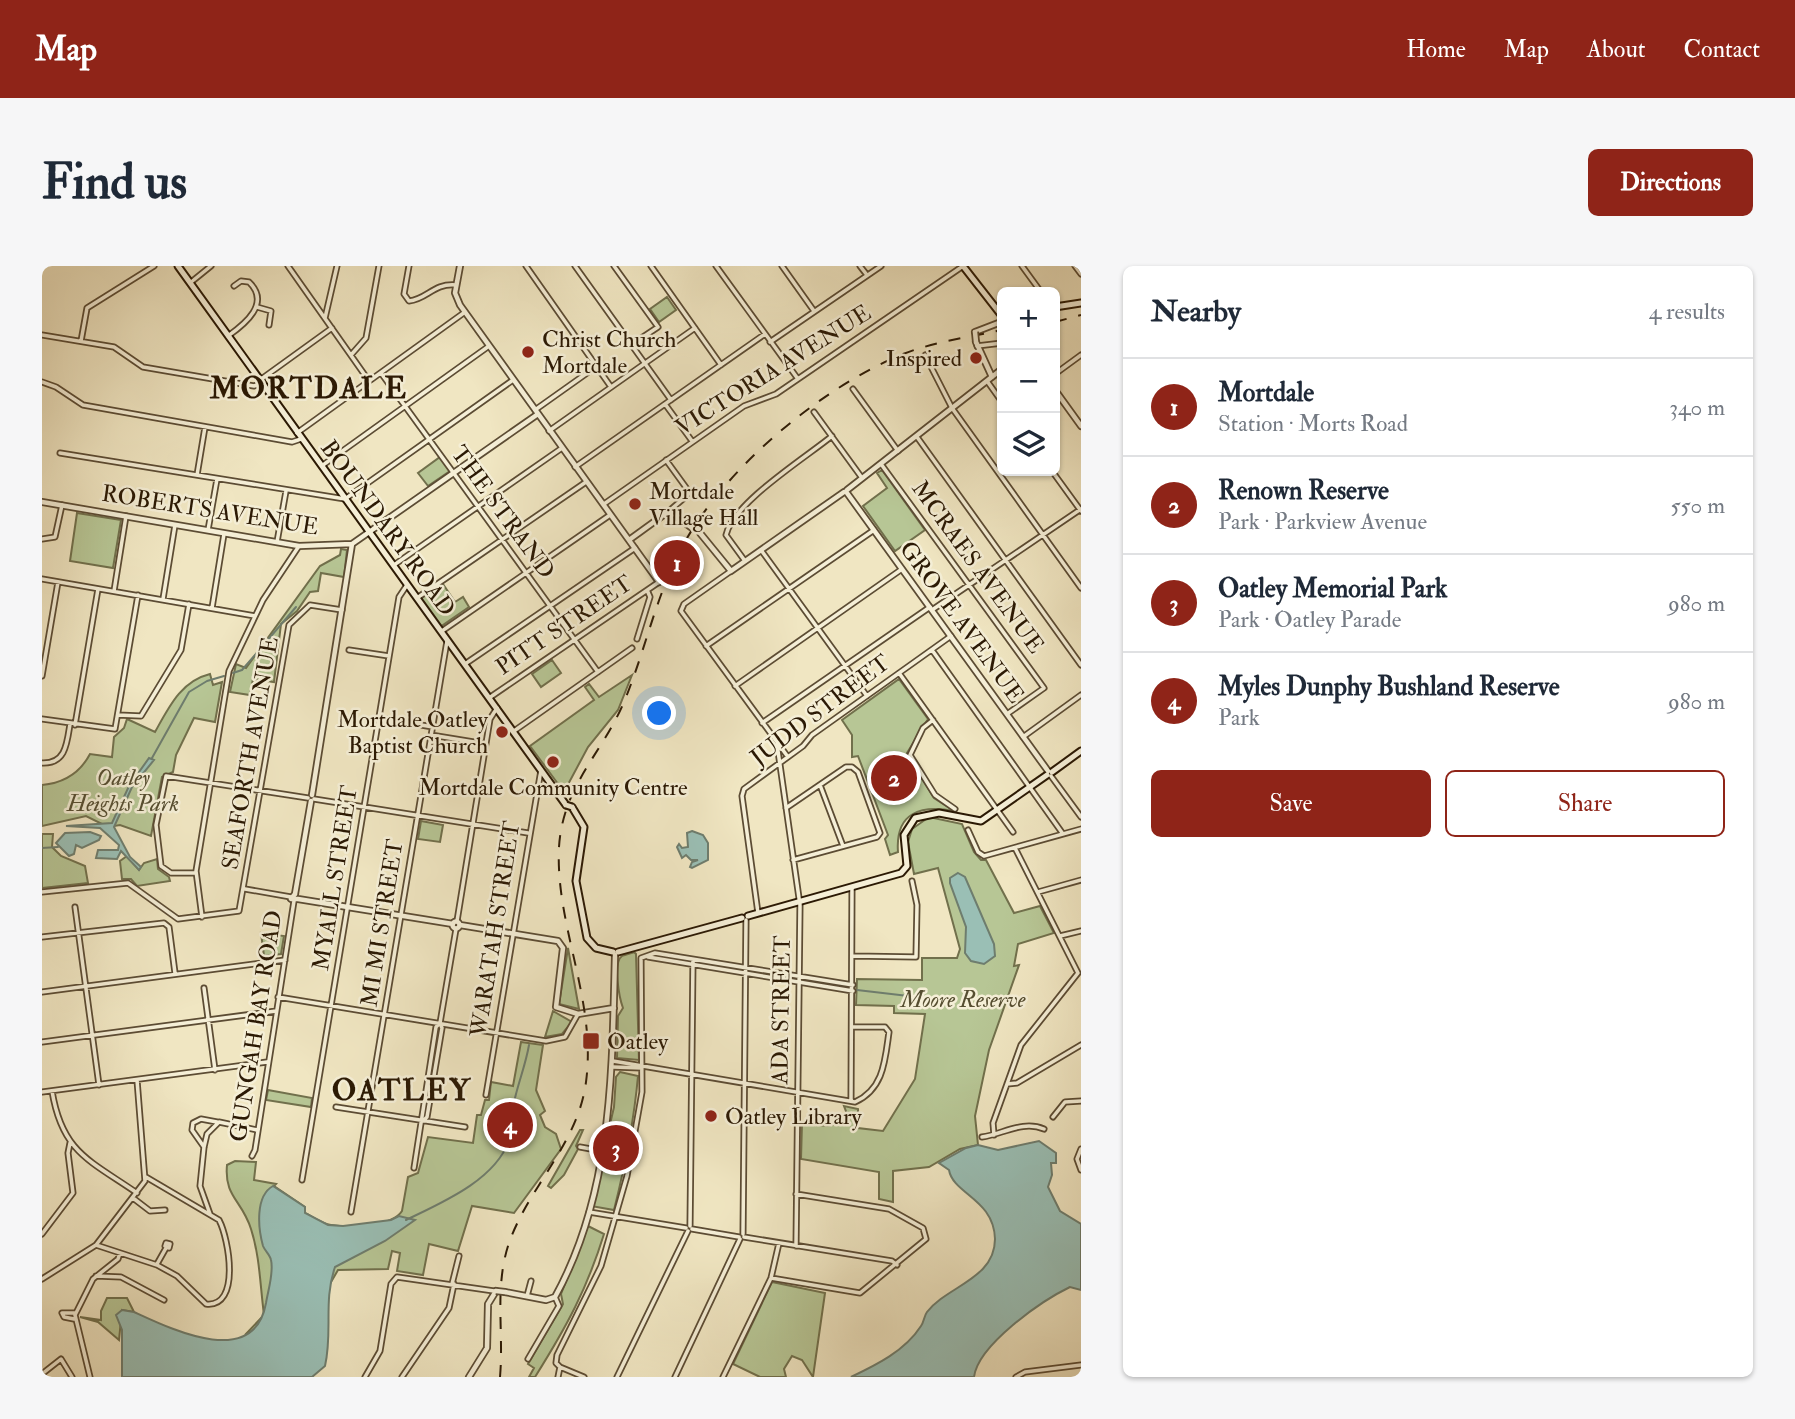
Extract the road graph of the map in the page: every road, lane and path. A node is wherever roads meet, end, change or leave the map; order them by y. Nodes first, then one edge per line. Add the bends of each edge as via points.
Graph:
1 (154, 266) edge
2 (178, 266) edge
3 (211, 266) edge
4 (288, 266) edge
5 (337, 266) edge
6 (379, 266) edge
7 (409, 266) edge
8 (460, 266) edge
9 (526, 266) edge
10 (575, 266) edge
11 (614, 266) edge
12 (651, 266) edge
13 (716, 266) edge
14 (782, 266) edge
15 (860, 266) edge
16 (881, 266) edge
17 (963, 266) edge
18 (1022, 266) edge
19 (1075, 266) edge
20 (1081, 274) edge
21 (867, 275) junction
22 (190, 283) junction
23 (456, 285) junction
24 (234, 286) dead end
25 (1037, 287) edge
26 (1081, 303) edge
27 (1060, 306) edge
28 (257, 307) junction
29 (814, 311) junction
30 (997, 311) edge
31 (465, 312) junction
32 (325, 318) junction
33 (997, 323) edge
34 (269, 326) dead end
35 (332, 328) junction
36 (695, 328) junction
37 (765, 334) junction
38 (42, 335) edge
39 (228, 336) junction
40 (81, 341) junction
41 (770, 342) junction
42 (997, 343) edge
43 (976, 344) junction
44 (631, 345) junction
45 (489, 346) junction
46 (351, 355) junction
47 (925, 355) dead end
48 (1081, 355) edge
49 (645, 364) junction
50 (722, 365) junction
51 (597, 366) junction
52 (1060, 370) edge
53 (381, 373) junction
54 (997, 373) edge
55 (992, 377) junction
56 (798, 379) junction
57 (513, 380) junction
58 (369, 381) junction
59 (987, 381) junction
60 (42, 382) edge
61 (261, 382) junction
62 (611, 387) junction
63 (853, 389) dead end
64 (997, 395) edge
65 (1060, 397) edge
66 (671, 400) junction
67 (665, 404) junction
68 (405, 406) junction
69 (952, 408) junction
70 (536, 412) junction
71 (814, 412) dead end
72 (205, 427) junction
73 (1081, 427) edge
74 (549, 431) junction
75 (297, 433) junction
76 (832, 436) junction
77 (917, 437) junction
78 (302, 439) junction
79 (430, 440) junction
80 (692, 442) junction
81 (562, 448) junction
82 (898, 451) junction
83 (60, 453) dead end
84 (666, 460) junction
85 (881, 464) junction
86 (321, 466) junction
87 (575, 467) junction
88 (453, 473) junction
89 (197, 475) junction
90 (1056, 476) edge
91 (862, 478) junction
92 (216, 479) junction
93 (586, 482) junction
94 (286, 491) junction
95 (846, 492) junction
96 (345, 499) junction
97 (42, 502) edge
98 (62, 505) junction
99 (602, 505) junction
100 (477, 507) junction
101 (1081, 510) edge
102 (669, 512) junction
103 (610, 515) junction
104 (126, 516) junction
105 (175, 525) junction
106 (692, 527) dead end
107 (208, 530) junction
108 (874, 530) junction
109 (224, 533) junction
110 (369, 533) junction
111 (699, 533) dead end
112 (1043, 534) junction
113 (42, 539) edge
114 (629, 540) junction
115 (502, 541) junction
116 (278, 542) junction
117 (352, 544) junction
118 (299, 546) junction
119 (635, 548) junction
120 (761, 550) junction
121 (1006, 560) junction
122 (745, 561) junction
123 (392, 565) junction
124 (902, 569) junction
125 (731, 571) junction
126 (525, 573) junction
127 (42, 579) edge
128 (58, 582) junction
129 (659, 582) joint
130 (407, 585) junction
131 (969, 585) junction
132 (1081, 588) edge
133 (98, 589) junction
134 (790, 589) junction
135 (647, 590) junction
136 (114, 591) junction
137 (138, 595) junction
138 (417, 598) junction
139 (163, 599) junction
140 (189, 604) junction
141 (550, 606) junction
142 (212, 607) junction
143 (931, 608) junction
144 (342, 610) junction
145 (255, 616) junction
146 (818, 628) junction
147 (441, 632) junction
148 (951, 636) junction
149 (574, 639) junction
150 (637, 639) dead end
151 (448, 640) junction
152 (706, 646) junction
153 (632, 648) dead end
154 (349, 650) dead end
155 (932, 650) junction
156 (389, 656) junction
157 (465, 664) junction
158 (845, 665) junction
159 (1081, 665) edge
160 (598, 672) junction
161 (899, 673) junction
162 (42, 676) edge
163 (735, 686) junction
164 (1081, 695) edge
165 (867, 696) junction
166 (489, 698) junction
167 (497, 708) junction
168 (1007, 714) junction
169 (118, 715) junction
170 (379, 718) junction
171 (42, 719) edge
172 (933, 720) junction
173 (762, 723) junction
174 (73, 725) junction
175 (433, 727) junction
176 (514, 731) junction
177 (432, 734) junction
178 (1023, 737) junction
179 (486, 744) junction
180 (777, 744) junction
181 (1081, 751) edge
182 (788, 757) junction
183 (42, 763) edge
184 (779, 763) junction
185 (542, 770) junction
186 (1050, 773) junction
187 (210, 781) junction
188 (820, 785) junction
189 (1031, 788) junction
190 (261, 789) junction
191 (311, 798) junction
192 (1081, 804) edge
193 (365, 806) junction
194 (786, 808) junction
195 (1075, 808) junction
196 (955, 809) dead end
197 (998, 811) junction
198 (418, 814) junction
199 (1081, 817) edge
200 (472, 824) junction
201 (1081, 829) edge
202 (968, 830) dead end
203 (1013, 832) dead end
204 (528, 833) junction
205 (1063, 834) junction
206 (843, 846) junction
207 (1015, 848) junction
208 (793, 860) junction
209 (196, 873) junction
210 (1081, 880) edge
211 (912, 881) dead end
212 (852, 887) junction
213 (245, 889) junction
214 (42, 892) edge
215 (1038, 892) junction
216 (295, 898) junction
217 (799, 901) junction
218 (348, 906) junction
219 (75, 907) dead end
220 (758, 913) junction
221 (401, 915) junction
222 (202, 918) junction
223 (745, 918) junction
224 (456, 925) junction
225 (1081, 930) edge
226 (512, 933) junction
227 (78, 934) junction
228 (1060, 936) junction
229 (42, 937) edge
230 (615, 953) junction
231 (646, 956) junction
232 (853, 956) junction
233 (285, 960) junction
234 (693, 960) junction
235 (692, 966) junction
236 (746, 971) junction
237 (174, 973) junction
238 (799, 976) junction
239 (799, 983) junction
240 (853, 985) junction
241 (85, 986) junction
242 (204, 988) dead end
243 (853, 991) junction
244 (42, 992) edge
245 (278, 997) junction
246 (331, 1006) junction
247 (614, 1008) junction
248 (276, 1011) junction
249 (385, 1014) junction
250 (578, 1014) junction
251 (209, 1020) junction
252 (440, 1023) junction
253 (852, 1027) junction
254 (496, 1032) junction
255 (92, 1036) junction
256 (42, 1042) edge
257 (1081, 1045) edge
258 (267, 1062) junction
259 (613, 1064) junction
260 (642, 1068) junction
261 (215, 1070) junction
262 (692, 1077) junction
263 (137, 1080) junction
264 (1007, 1084) junction
265 (99, 1085) junction
266 (745, 1085) junction
267 (52, 1091) junction
268 (42, 1092) edge
269 (798, 1094) junction
270 (486, 1095) dead end
271 (1081, 1101) edge
272 (851, 1102) junction
273 (336, 1107) dead end
274 (369, 1112) junction
275 (1053, 1117) dead end
276 (423, 1121) junction
277 (218, 1122) junction
278 (465, 1127) dead end
279 (1044, 1129) dead end
280 (257, 1130) junction
281 (994, 1135) junction
282 (982, 1137) dead end
283 (70, 1143) junction
284 (204, 1147) junction
285 (580, 1147) dead end
286 (1081, 1150) edge
287 (603, 1151) junction
288 (252, 1156) dead end
289 (414, 1168) dead end
290 (1081, 1170) edge
291 (146, 1177) junction
292 (302, 1180) dead end
293 (137, 1193) junction
294 (796, 1194) junction
295 (133, 1198) junction
296 (165, 1210) dead end
297 (351, 1212) dead end
298 (589, 1212) junction
299 (209, 1214) junction
300 (617, 1216) junction
301 (689, 1228) junction
302 (42, 1231) edge
303 (742, 1237) junction
304 (779, 1243) junction
305 (96, 1245) junction
306 (796, 1246) junction
307 (166, 1248) dead end
308 (121, 1253) junction
309 (459, 1256) dead end
310 (157, 1265) junction
311 (897, 1265) junction
312 (96, 1276) junction
313 (771, 1278) junction
314 (42, 1279) edge
315 (531, 1281) dead end
316 (453, 1284) junction
317 (495, 1291) junction
318 (527, 1296) junction
319 (555, 1297) junction
320 (164, 1300) dead end
321 (75, 1313) junction
322 (74, 1319) junction
323 (528, 1347) dead end
324 (533, 1350) junction
325 (528, 1359) dead end
326 (1081, 1365) edge
327 (560, 1367) junction
328 (42, 1374) edge
329 (72, 1377) edge
330 (90, 1377) edge
331 (365, 1377) edge
332 (402, 1377) edge
333 (468, 1377) edge
334 (558, 1377) edge
335 (584, 1377) edge
336 (617, 1377) edge
337 (675, 1377) edge
338 (723, 1377) edge
339 (1016, 1377) edge

1 - 40 street via 87,308
2 - 22 main road, BOUNDARY ROAD
3 - 22 street
4 - 32 street
5 - 32 street
6 - 46 street via 366,338
7 - 23 street via 404,294 408,301 438,286
8 - 23 street
9 - 51 street
10 - 44 street
11 - 44 street via 658,327
12 - 36 street
13 - 37 street
14 - 29 street
15 - 21 street
16 - 21 street
17 - 30 main road
17 - 56 street, VICTORIA AVENUE
18 - 25 street
19 - 20 street
21 - 29 street
22 - 39 main road, BOUNDARY ROAD
23 - 31 street via 456,299
24 - 28 street via 249,282 257,292
26 - 27 main road
28 - 34 street via 273,312
28 - 39 street
29 - 41 street
31 - 45 street
31 - 53 street
32 - 35 street
33 - 43 street, bridge via 978,328
35 - 46 street
35 - 61 street
36 - 49 street
36 - 50 street
37 - 41 street
37 - 50 street
38 - 40 street
39 - 61 main road, BOUNDARY ROAD
40 - 61 street via 116,348 143,367 254,386
41 - 56 street
42 - 43 street
43 - 55 street
44 - 49 street
45 - 57 street
45 - 68 street
46 - 58 street
47 - 69 street
48 - 52 street
49 - 62 street
49 - 66 street
50 - 66 street
51 - 62 street
51 - 70 street
53 - 58 street
53 - 68 street, THE STRAND
54 - 55 street
55 - 59 street
56 - 80 street, VICTORIA AVENUE via 776,394 744,406
57 - 70 street
57 - 79 street
58 - 75 street
59 - 64 street
59 - 69 street
60 - 72 street via 83,405
61 - 75 main road, BOUNDARY ROAD
62 - 74 street
63 - 82 street
65 - 73 street
66 - 67 street
67 - 80 street
67 - 87 street
68 - 79 street, THE STRAND
68 - 86 street
69 - 77 street
69 - 112 street
70 - 74 street
70 - 88 street
71 - 76 street
72 - 78 street via 292,442
72 - 89 street
74 - 81 street
75 - 78 main road, BOUNDARY ROAD
76 - 91 street
76 - 122 street via 732,520 726,535
77 - 82 street
77 - 121 street
78 - 86 main road, BOUNDARY ROAD
79 - 88 street, THE STRAND
79 - 96 street
80 - 84 street, VICTORIA AVENUE
81 - 87 street
81 - 100 street
82 - 85 street
83 - 89 street
84 - 99 street, VICTORIA AVENUE
84 - 102 street via 690,493
85 - 91 street
85 - 131 street, MCRAES AVENUE
86 - 96 main road, BOUNDARY ROAD
87 - 93 street
88 - 100 street, THE STRAND
88 - 110 street
89 - 92 street
90 - 101 street
91 - 95 street
92 - 94 street
92 - 107 street
93 - 99 street
93 - 115 street
94 - 96 street
94 - 116 street
95 - 108 street, GROVE AVENUE
95 - 120 street
96 - 110 main road, BOUNDARY ROAD
97 - 98 street, ROBERTS AVENUE
98 - 104 street, ROBERTS AVENUE
98 - 113 street via 55,537
99 - 103 street
100 - 115 street, THE STRAND
100 - 123 street
101 - 112 street
102 - 106 street
102 - 114 street
103 - 114 street
103 - 126 street
104 - 105 street, ROBERTS AVENUE
104 - 136 street
105 - 107 street, ROBERTS AVENUE
105 - 139 street
107 - 109 street, ROBERTS AVENUE
108 - 124 street, GROVE AVENUE
108 - 134 street
109 - 116 street, ROBERTS AVENUE
109 - 142 street
110 - 117 street
110 - 123 main road, BOUNDARY ROAD
111 - 125 street
112 - 121 street
112 - 132 street
114 - 119 street
115 - 126 street, THE STRAND
115 - 138 street
116 - 118 street, ROBERTS AVENUE
117 - 118 street, ROBERTS AVENUE
117 - 144 street, GUNGAH BAY ROAD
118 - 145 street
119 - 129 street
119 - 141 street
120 - 122 street
120 - 134 street
121 - 131 street
121 - 159 street
122 - 125 street
123 - 130 main road, BOUNDARY ROAD
124 - 143 street, GROVE AVENUE
124 - 146 street
125 - 152 street via 681,607
126 - 141 street, THE STRAND
126 - 147 street
127 - 128 street
128 - 133 street
128 - 162 street
129 - 135 street, PITT STREET
130 - 138 main road, BOUNDARY ROAD
130 - 156 street, MYALL STREET via 399,595
131 - 143 street
131 - 168 street, MCRAES AVENUE via 1044,688
133 - 136 street
133 - 174 street
134 - 146 street
134 - 152 street
135 - 149 street, PITT STREET
135 - 150 street via 650,597
136 - 137 street
137 - 139 street
137 - 169 street
138 - 147 main road, BOUNDARY ROAD
139 - 140 street
140 - 142 street
140 - 169 street via 181,650 141,716
141 - 149 street, THE STRAND
141 - 157 street
142 - 145 street
143 - 148 street, GROVE AVENUE
143 - 158 street
144 - 190 street, SEAFORTH AVENUE via 310,606 289,625
144 - 191 street, GUNGAH BAY ROAD
145 - 187 street via 227,680
146 - 158 street
146 - 163 street
147 - 151 main road, BOUNDARY ROAD
148 - 155 street, JUDD STREET
148 - 168 street, GROVE AVENUE
149 - 160 street, THE STRAND
149 - 166 street, PITT STREET
151 - 157 main road, BOUNDARY ROAD
151 - 175 street, MI MI STREET
152 - 163 street
153 - 160 street
154 - 156 street
155 - 161 street, JUDD STREET
155 - 189 street
156 - 170 street, MYALL STREET
157 - 166 main road, BOUNDARY ROAD
158 - 165 street
158 - 173 street
160 - 176 street
161 - 165 street, JUDD STREET
161 - 172 street
163 - 173 street
164 - 178 street
165 - 182 street, JUDD STREET
166 - 167 main road, BOUNDARY ROAD
167 - 176 main road, BOUNDARY ROAD
167 - 179 street
168 - 178 street, GROVE AVENUE
169 - 174 street via 115,730
170 - 175 street
170 - 193 street, MYALL STREET
171 - 174 street
172 - 196 street via 923,728 910,755 935,795
172 - 197 street
173 - 180 street
174 - 183 street via 64,754
175 - 177 street, MI MI STREET
176 - 185 main road, BOUNDARY ROAD
177 - 179 street
177 - 198 street, MI MI STREET
178 - 186 street, GROVE AVENUE
179 - 200 street
180 - 182 street
180 - 184 street, ADA STREET
181 - 186 main road
182 - 184 street, JUDD STREET
184 - 194 street, ADA STREET
184 - 220 street, JUDD STREET via 743,793
185 - 204 street, WARATAH STREET
185 - 230 main road, BOUNDARY ROAD via 584,827 576,878 587,938 594,947
186 - 189 main road
186 - 195 street, GROVE AVENUE
187 - 190 street
187 - 209 street
187 - 209 street via 166,776 156,825 161,866 171,873
188 - 194 street
188 - 206 street
188 - 206 street via 846,767 857,771 880,833
189 - 197 main road
189 - 205 street
190 - 191 street
190 - 213 street, SEAFORTH AVENUE
191 - 193 street
191 - 216 street, GUNGAH BAY ROAD
192 - 195 street
193 - 198 street
193 - 218 street, MYALL STREET
194 - 208 street, ADA STREET
195 - 199 street, GROVE AVENUE
197 - 203 street
197 - 212 main road via 975,821 939,813 915,818 904,835 905,869
198 - 200 street
198 - 221 street, MI MI STREET
200 - 204 street
200 - 224 street
201 - 205 street
202 - 207 street via 984,856
204 - 226 street, WARATAH STREET
205 - 207 street
206 - 208 street
207 - 215 street
208 - 217 street, ADA STREET
209 - 222 street
210 - 215 street
211 - 232 street via 917,905 916,957
212 - 217 main road
212 - 232 street
213 - 216 street
213 - 222 street, SEAFORTH AVENUE via 242,905 234,913
214 - 222 street via 128,883 175,918
215 - 228 street
216 - 218 street
216 - 233 street, GUNGAH BAY ROAD
217 - 220 main road
217 - 238 street, ADA STREET
218 - 221 street
218 - 246 street, MYALL STREET
219 - 227 street
220 - 223 main road
221 - 224 street
221 - 249 street, MI MI STREET
223 - 230 main road
223 - 236 street
224 - 226 street
224 - 252 street
225 - 228 street
226 - 250 street via 562,944 555,1004 560,1010
226 - 254 street, WARATAH STREET
227 - 229 street
227 - 237 street via 166,923
227 - 241 street
228 - 264 street via 1078,974 1021,1045
230 - 247 street
231 - 234 street via 655,953
231 - 235 street
231 - 260 street via 640,966
232 - 240 street
233 - 237 street
233 - 245 street, GUNGAH BAY ROAD
234 - 235 street
234 - 236 street
235 - 236 street
235 - 262 street
236 - 238 street
236 - 239 street
236 - 266 street
237 - 241 street
238 - 239 street, ADA STREET
238 - 240 street
239 - 243 street
239 - 269 street, ADA STREET
240 - 243 street
241 - 244 street
241 - 255 street
242 - 251 street
243 - 253 street
245 - 246 street
245 - 248 street, GUNGAH BAY ROAD
246 - 249 street
246 - 292 street, MYALL STREET
247 - 250 street
247 - 259 street
248 - 251 street
248 - 258 street, GUNGAH BAY ROAD
249 - 252 street
249 - 274 street, MI MI STREET
250 - 254 street via 568,1034 556,1041
251 - 255 street
251 - 261 street
252 - 254 street
252 - 276 street
253 - 272 street
253 - 272 street via 885,1027 889,1032 883,1074 868,1093
254 - 270 street, WARATAH STREET
255 - 256 street
255 - 265 street
257 - 264 street via 1017,1083
258 - 261 street
258 - 280 street, GUNGAH BAY ROAD
259 - 260 street
259 - 287 street
260 - 262 street
260 - 300 street via 639,1114
261 - 263 street
262 - 266 street
262 - 301 street
263 - 265 street
263 - 291 street
264 - 281 street via 993,1123
265 - 267 street
266 - 269 street
266 - 303 street
267 - 268 street
267 - 283 street via 58,1121
269 - 272 street
269 - 294 street, ADA STREET
271 - 275 street via 1065,1102
273 - 274 street
274 - 276 street
274 - 297 street, MI MI STREET
276 - 278 street
276 - 289 street
277 - 280 street
277 - 284 street via 207,1133
277 - 284 street via 201,1119 194,1123 192,1130
279 - 281 street via 1027,1126
280 - 288 street, GUNGAH BAY ROAD
281 - 282 street
283 - 293 street
283 - 302 street via 73,1193
284 - 299 street via 200,1186
285 - 287 street
286 - 290 street via 1077,1159
287 - 298 street
291 - 293 street
291 - 299 street
293 - 295 street
294 - 306 street, ADA STREET
294 - 311 street via 889,1209 925,1230 924,1244
295 - 296 street via 150,1211
295 - 305 street
298 - 300 street
298 - 319 street
299 - 310 street via 222,1228 229,1282 223,1300 202,1302 179,1278
300 - 301 street
300 - 327 street via 593,1286 557,1355
301 - 303 street
301 - 336 street
303 - 304 street
303 - 337 street
304 - 306 street
304 - 313 street
305 - 308 street
305 - 314 street
306 - 311 street
307 - 310 street
308 - 310 street
308 - 312 street
309 - 316 street
311 - 313 street via 858,1294
312 - 320 street via 121,1277
312 - 321 street
313 - 338 street
315 - 318 street
316 - 317 street
316 - 331 street via 395,1278 380,1351
316 - 332 street via 449,1308
317 - 318 street, bridge
317 - 333 street via 488,1304 487,1348
318 - 319 street
319 - 324 street via 559,1306
321 - 322 street
321 - 322 street via 62,1313
322 - 330 street
323 - 324 street
324 - 325 street
326 - 339 street
327 - 334 street
327 - 335 street
328 - 329 street via 61,1359

